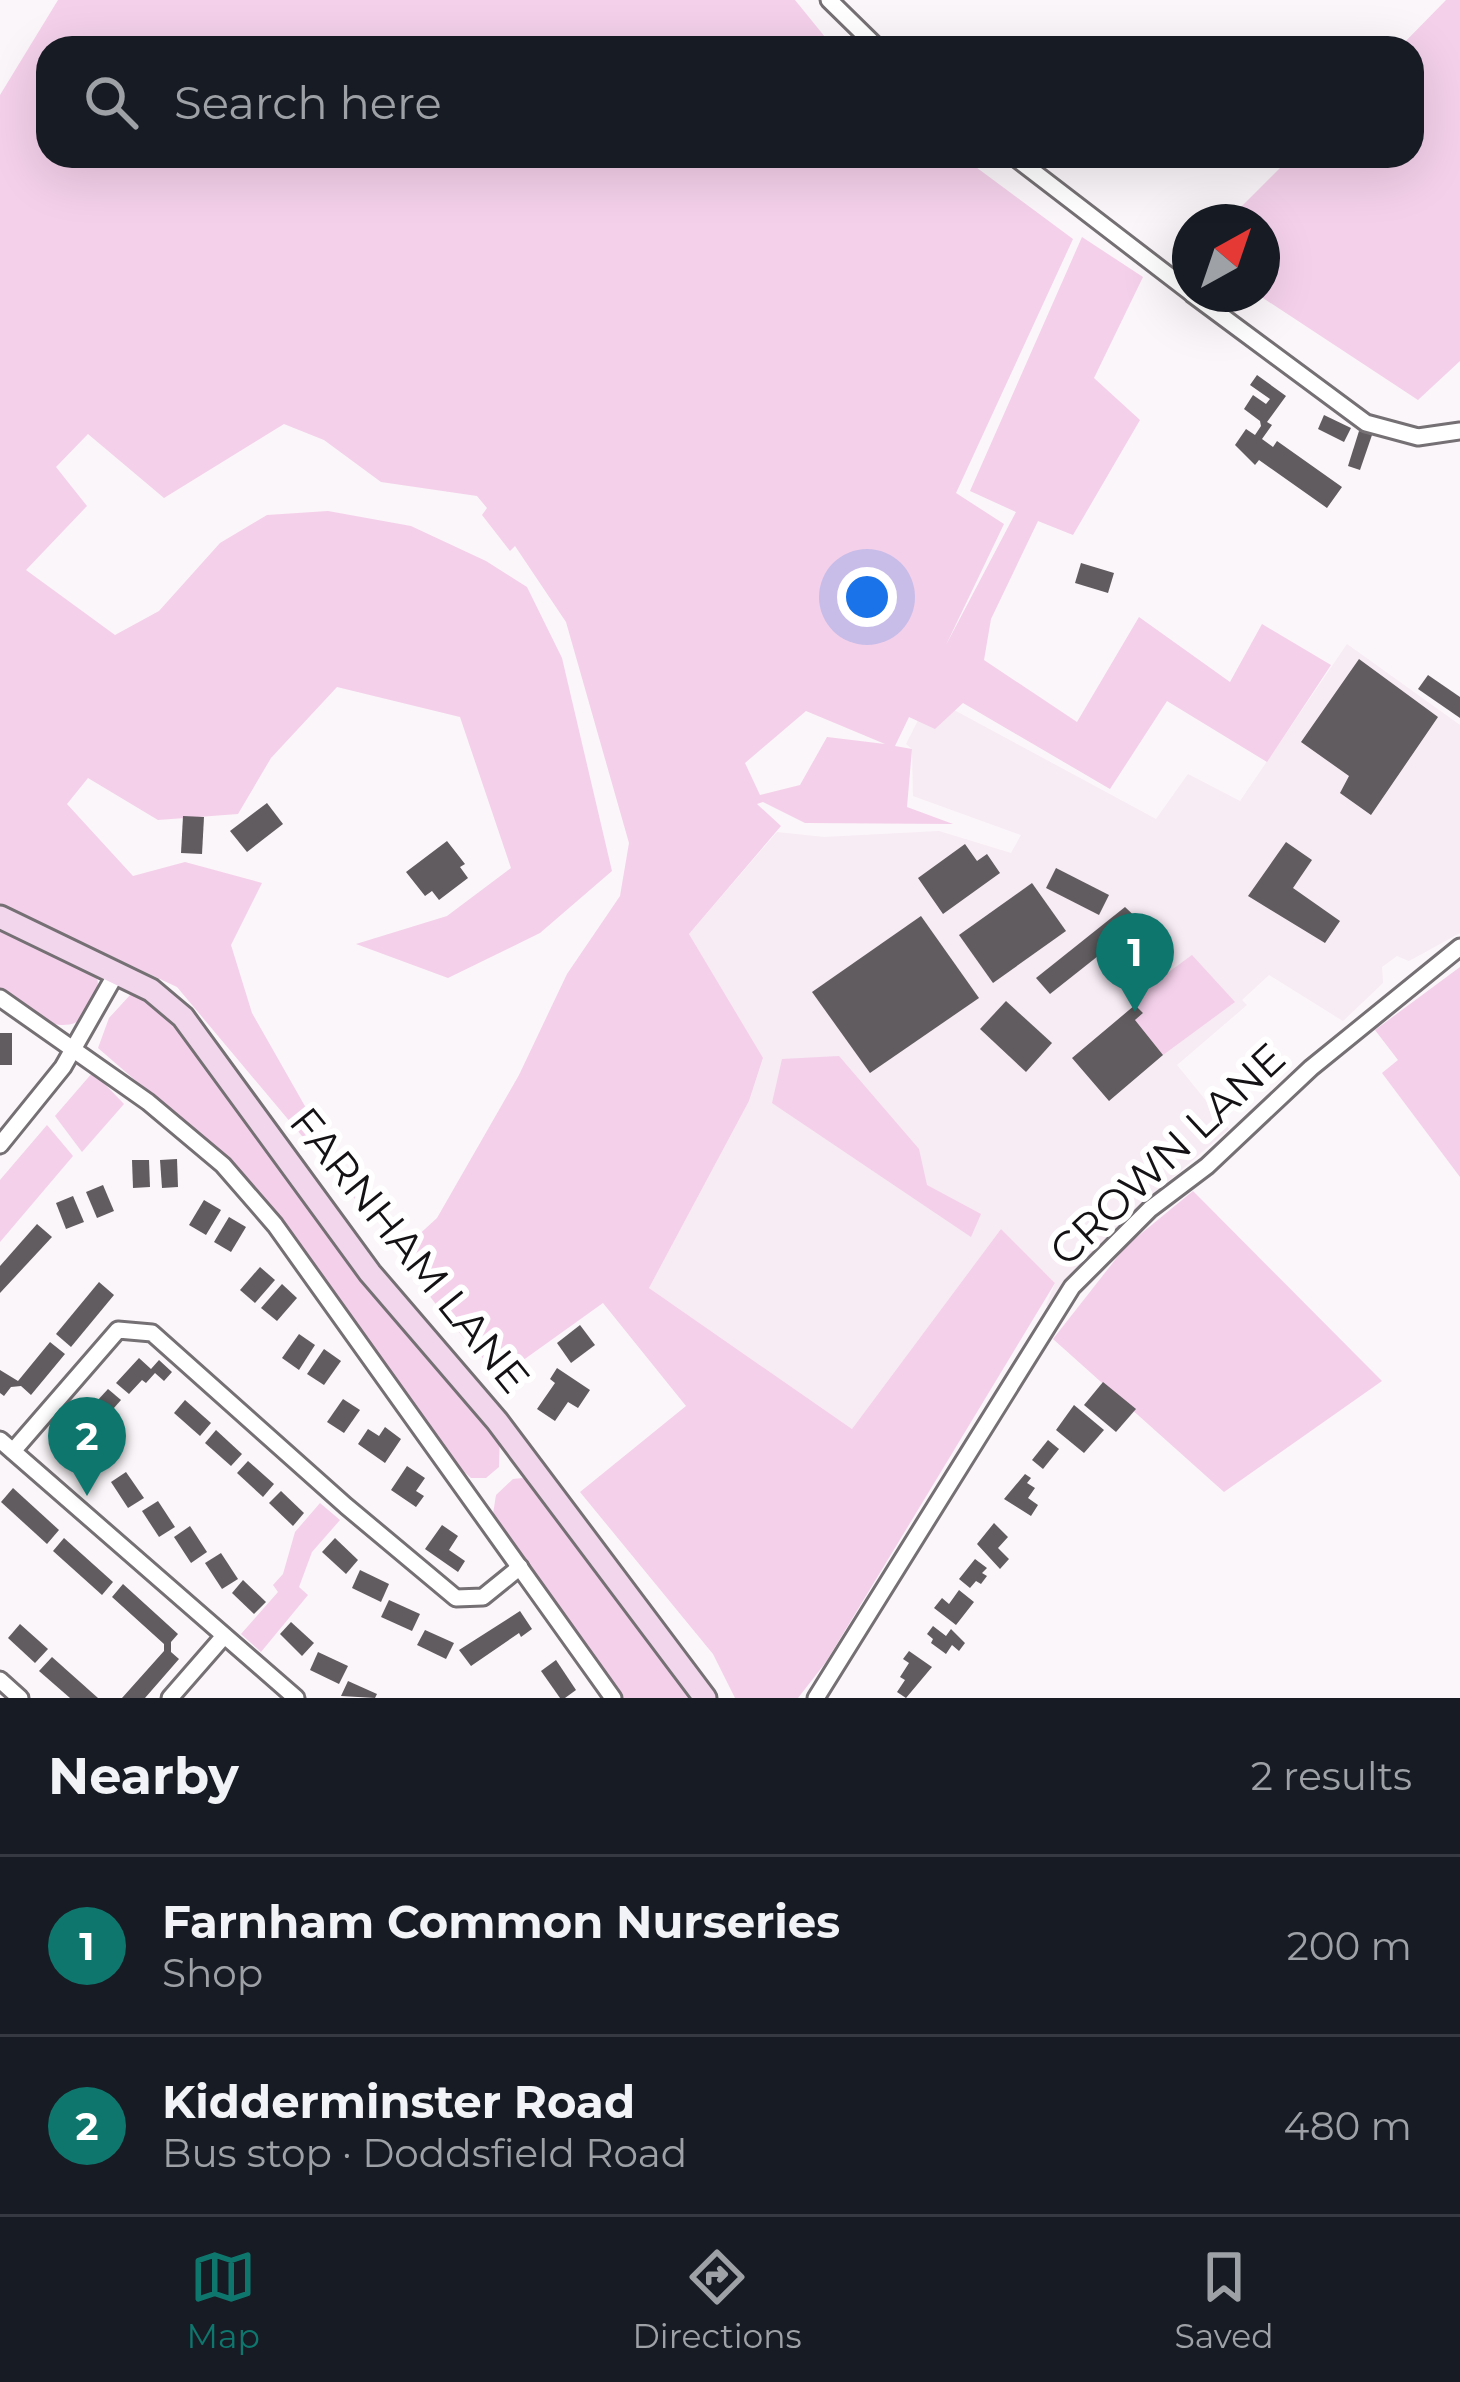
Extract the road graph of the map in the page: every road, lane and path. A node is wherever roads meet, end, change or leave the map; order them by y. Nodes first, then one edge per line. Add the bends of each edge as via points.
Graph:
1 (829, 0) edge
2 (866, 36) edge
3 (1029, 168) edge
4 (1172, 278) edge
5 (1217, 312) edge
6 (1460, 431) edge
7 (0, 917) edge
8 (1460, 947) edge
9 (117, 971) junction
10 (0, 998) edge
11 (74, 1047) junction
12 (0, 1145) edge
13 (7, 1445) edge
14 (520, 1567) junction
15 (224, 1636) junction
16 (0, 1680) edge
17 (20, 1698) edge
18 (170, 1698) edge
19 (296, 1698) edge
20 (613, 1698) edge
21 (705, 1698) edge
22 (817, 1698) edge

1 - 2 street
3 - 4 street
5 - 6 street via 1366,423 1418,437
7 - 9 street, FARNHAM LANE
8 - 22 street, CROWN LANE via 1150,1209 1072,1287
9 - 11 street
9 - 21 street, FARNHAM LANE via 183,1017 360,1260 496,1421
10 - 11 street
11 - 12 street
11 - 14 street via 223,1165
13 - 14 street via 118,1330 152,1333 456,1598 483,1597
13 - 15 street
14 - 20 street
15 - 18 street
15 - 19 street
16 - 17 street

